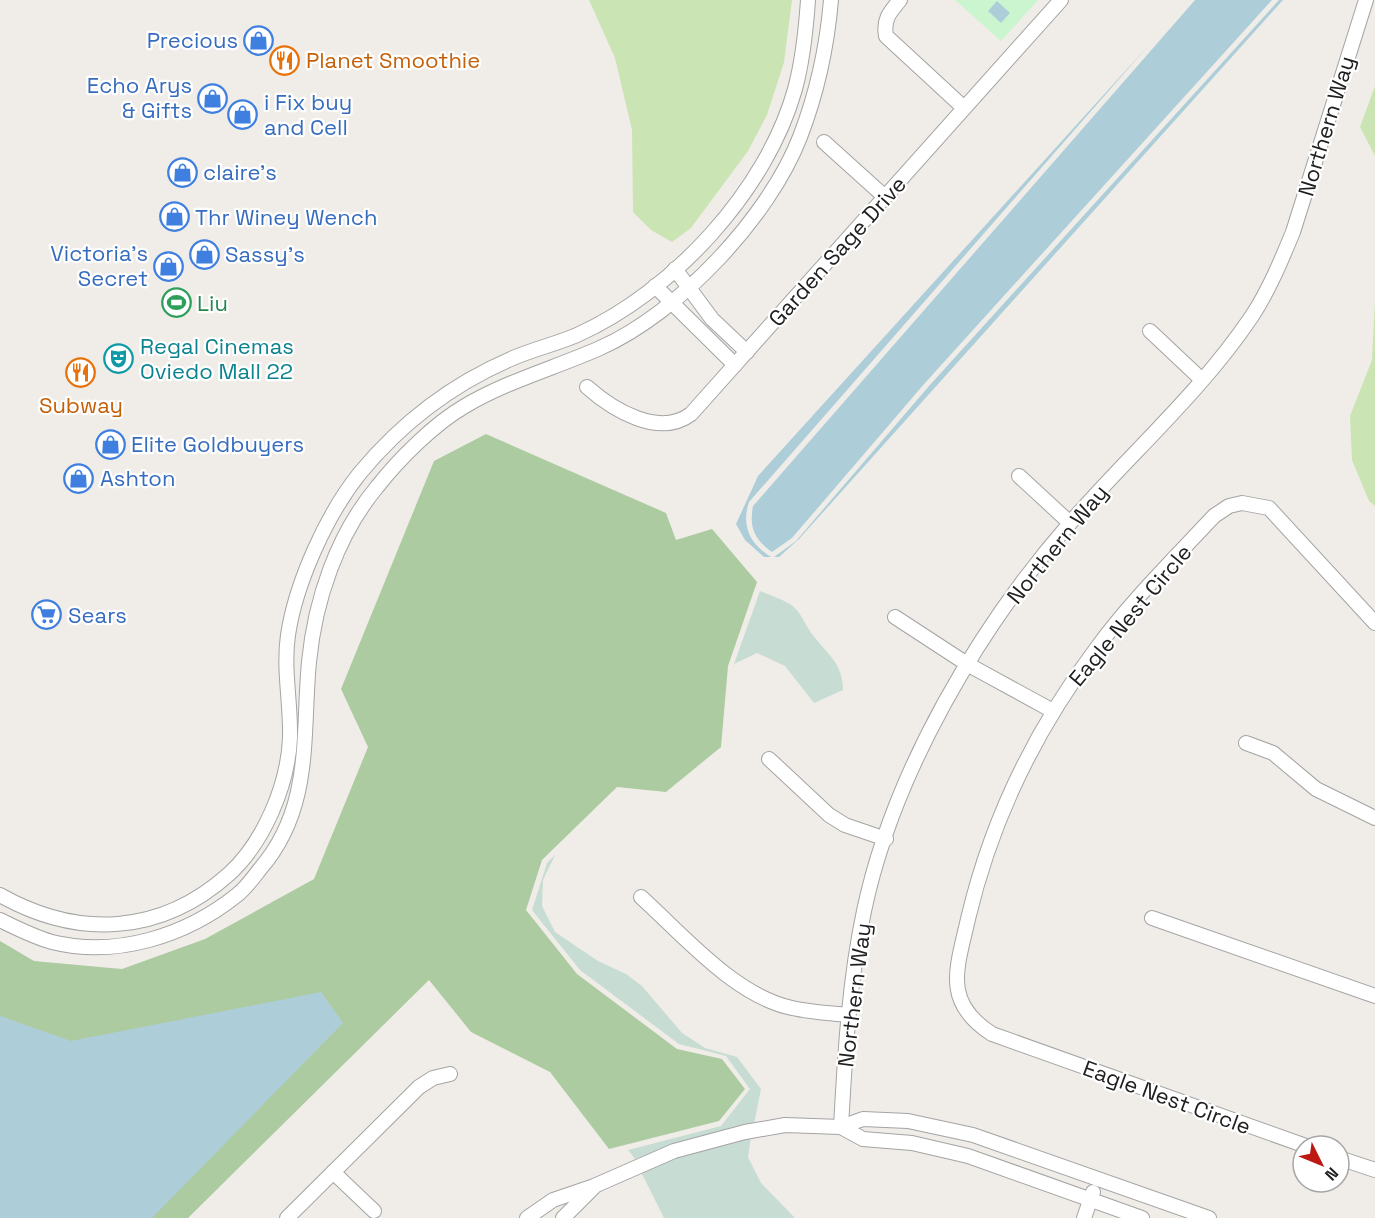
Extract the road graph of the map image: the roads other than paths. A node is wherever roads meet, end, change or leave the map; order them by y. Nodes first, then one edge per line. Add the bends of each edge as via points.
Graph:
1 (808, 0) edge
2 (831, 0) edge
3 (900, 0) edge
4 (1061, 0) edge
5 (1366, 0) edge
6 (964, 108) junction
7 (824, 141) dead end
8 (885, 197) junction
9 (675, 269) junction
10 (656, 286) junction
11 (689, 288) junction
12 (673, 302) junction
13 (712, 320) junction
14 (699, 331) junction
15 (1150, 331) dead end
16 (747, 352) junction
17 (735, 365) junction
18 (1202, 380) junction
19 (587, 387) dead end
20 (1019, 476) dead end
21 (1070, 523) junction
22 (895, 617) dead end
23 (1375, 623) edge
24 (968, 664) junction
25 (1053, 711) junction
26 (1246, 743) dead end
27 (769, 759) dead end
28 (1375, 818) edge
29 (886, 839) junction
30 (0, 895) edge
31 (641, 897) dead end
32 (1152, 918) dead end
33 (0, 920) edge
34 (1375, 996) edge
35 (847, 1015) junction
36 (450, 1074) dead end
37 (841, 1127) junction
38 (1291, 1141) edge
39 (1351, 1162) edge
40 (1375, 1170) edge
41 (333, 1172) junction
42 (1098, 1179) junction
43 (594, 1186) junction
44 (1090, 1199) junction
45 (374, 1211) dead end
46 (287, 1218) edge
47 (527, 1218) edge
48 (563, 1218) edge
49 (1084, 1218) edge
50 (1142, 1218) edge
51 (1209, 1218) edge

1 - 9 street via 795,90 772,144 738,202 708,240
2 - 11 street via 827,42 799,139 772,189 724,254
3 - 6 street via 884,24 886,36
4 - 6 street, Garden Sage Drive
5 - 18 street, Northern Way via 1293,232 1278,268 1253,314
6 - 8 street, Garden Sage Drive
7 - 8 street
8 - 16 street, Garden Sage Drive
9 - 10 street
9 - 11 street
10 - 12 street
10 - 30 street via 578,334 514,357 434,400 392,436 358,476 327,525 305,575 288,632 285,674 290,739 284,775 256,841 231,872 200,896 171,911 132,922 102,925 70,923
11 - 12 street
11 - 13 street
12 - 14 street
12 - 33 street via 603,347 462,407 413,448 376,488 348,527 316,615 301,789 291,819 272,856 240,893 207,916 162,937 123,945 81,947 50,942
13 - 14 street
13 - 16 street
14 - 17 street
15 - 18 street
16 - 17 street, Garden Sage Drive
17 - 19 street, Garden Sage Drive via 691,414 663,426 615,409
18 - 21 street, Northern Way
20 - 21 street
21 - 24 street, Northern Way via 992,625
22 - 24 street
23 - 25 street, Eagle Nest Circle via 1269,508 1242,503 1229,506 1214,516 1137,600 1096,648
24 - 25 street
24 - 29 street, Northern Way via 934,721
25 - 38 street, Eagle Nest Circle via 1002,813 974,893 956,985 967,1015 992,1034
26 - 28 street via 1273,753 1316,789
27 - 29 street via 829,815 845,825
29 - 35 street, Northern Way via 864,908
31 - 35 street via 733,979 761,997 791,1008
32 - 34 street
35 - 37 street, Northern Way
36 - 41 street via 419,1087
37 - 42 street via 863,1119 909,1120 973,1135
37 - 43 street via 785,1125 719,1138 674,1151
37 - 44 street via 863,1139 912,1143 968,1156
39 - 40 street
41 - 45 street
41 - 46 street
42 - 44 street
42 - 51 street
43 - 47 street via 553,1200
43 - 48 street
44 - 49 street
44 - 50 street

